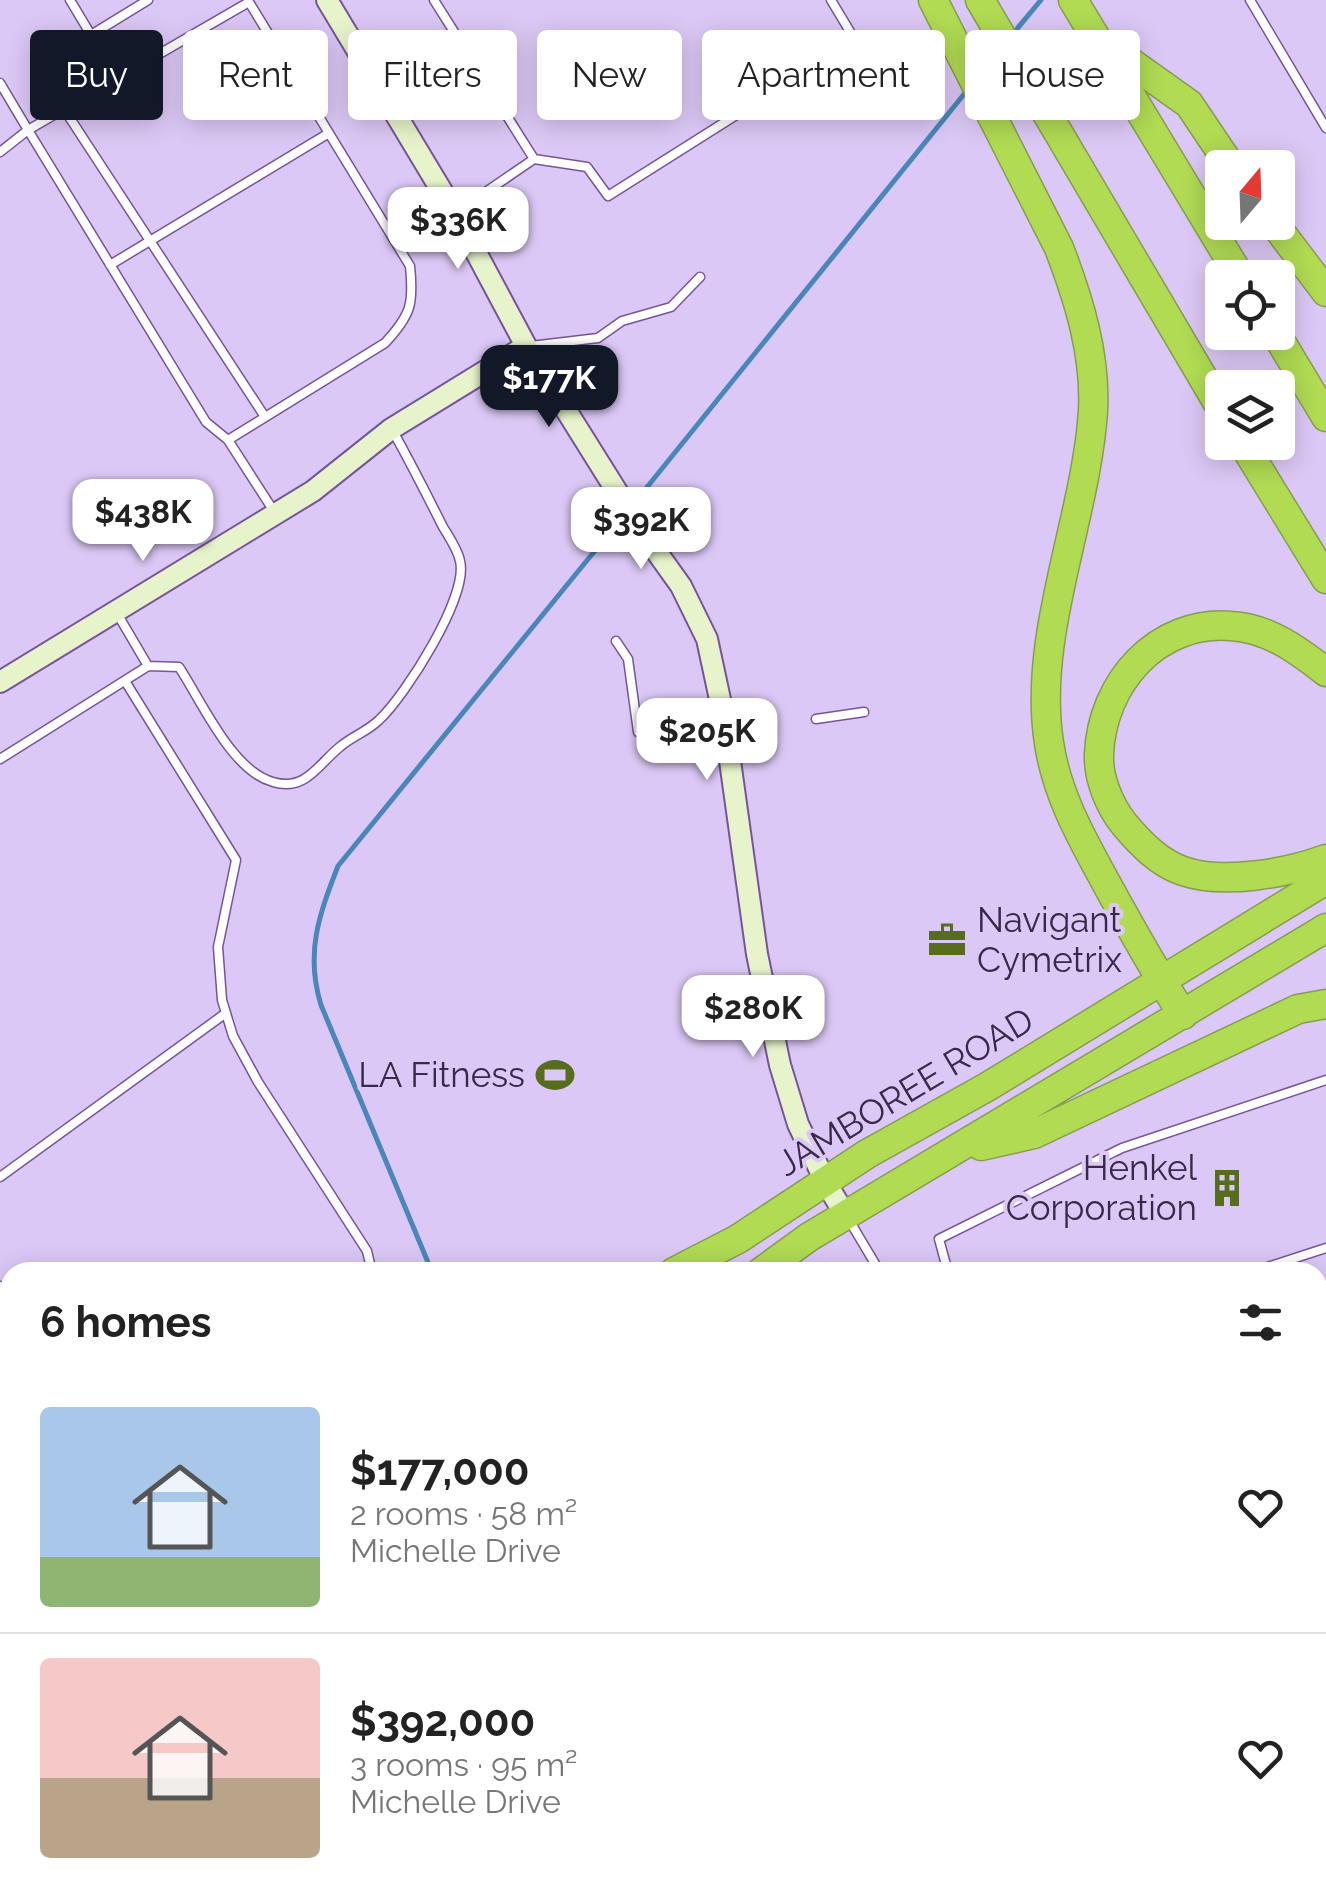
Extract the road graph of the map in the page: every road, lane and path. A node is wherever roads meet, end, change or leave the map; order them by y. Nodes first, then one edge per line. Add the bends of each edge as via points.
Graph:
1 (70, 0) edge
2 (148, 0) edge
3 (327, 0) edge
4 (434, 0) edge
5 (830, 0) edge
6 (980, 0) edge
7 (1074, 0) edge
8 (1250, 0) edge
9 (250, 1) edge
10 (936, 7) edge
11 (88, 30) edge
12 (99, 30) edge
13 (1091, 30) edge
14 (163, 52) edge
15 (1140, 68) edge
16 (0, 83) edge
17 (1140, 111) edge
18 (45, 120) edge
19 (71, 120) edge
20 (1326, 128) edge
21 (28, 130) junction
22 (329, 133) junction
23 (1220, 150) edge
24 (0, 152) edge
25 (534, 159) junction
26 (455, 213) junction
27 (152, 240) junction
28 (1287, 240) edge
29 (1230, 260) edge
30 (110, 264) junction
31 (700, 277) dead end
32 (1326, 292) edge
33 (526, 346) junction
34 (1286, 350) edge
35 (1205, 381) edge
36 (265, 417) junction
37 (1326, 417) edge
38 (392, 429) junction
39 (228, 440) junction
40 (1253, 460) edge
41 (275, 514) junction
42 (1326, 578) edge
43 (115, 611) junction
44 (616, 641) dead end
45 (148, 666) junction
46 (1326, 672) edge
47 (125, 681) junction
48 (0, 682) edge
49 (864, 712) dead end
50 (816, 719) dead end
51 (638, 732) dead end
52 (0, 759) edge
53 (1326, 859) edge
54 (1326, 880) edge
55 (1326, 928) edge
56 (1162, 981) junction
57 (1326, 1004) edge
58 (226, 1013) junction
59 (1183, 1015) junction
60 (1326, 1080) edge
61 (960, 1150) junction
62 (0, 1176) edge
63 (826, 1183) junction
64 (846, 1216) junction
65 (738, 1239) junction
66 (1326, 1248) edge
67 (370, 1262) edge
68 (693, 1262) edge
69 (708, 1262) edge
70 (776, 1262) edge
71 (874, 1262) edge
72 (945, 1262) edge
73 (1283, 1262) edge

1 - 11 lane
2 - 12 lane
3 - 26 street
4 - 25 lane
5 - 25 lane via 855,40 608,196 587,167
6 - 35 highway
7 - 13 highway
8 - 20 lane
9 - 14 lane
9 - 22 lane
10 - 56 highway via 1059,248 1090,348 1094,407 1050,656 1049,742 1070,818
15 - 23 highway via 1189,104
16 - 21 lane
17 - 29 highway
18 - 21 lane
19 - 27 lane
21 - 24 lane
21 - 30 lane
22 - 27 lane
22 - 36 lane via 410,266 414,298 385,343
25 - 26 lane
26 - 33 street
27 - 30 lane
27 - 36 lane
28 - 32 highway
30 - 39 lane via 206,422
31 - 33 lane via 670,307 622,321 598,338
33 - 38 street
33 - 63 street via 681,586 706,639 772,1027 798,1124
34 - 37 highway
36 - 39 lane
38 - 41 street
38 - 45 lane via 461,562 458,588 436,637 378,722 308,779 291,786 270,782 238,759 179,667
39 - 41 lane
40 - 42 highway
41 - 43 street
43 - 45 lane
43 - 48 street
44 - 51 lane via 628,659
45 - 47 lane
46 - 53 highway via 1271,635 1233,626 1200,627 1169,638 1140,657 1118,686 1103,720 1098,757 1114,812 1147,850 1186,872 1242,877
47 - 52 lane
47 - 58 lane via 236,860 218,947
49 - 50 lane
54 - 56 highway, JAMBOREE ROAD
55 - 59 highway
56 - 59 highway
56 - 63 highway, JAMBOREE ROAD
57 - 61 highway via 1298,1010 1034,1134
58 - 62 lane
58 - 67 lane via 258,1082
59 - 61 highway
60 - 72 lane via 1122,1148 939,1239
61 - 64 highway
63 - 64 street
63 - 65 highway, JAMBOREE ROAD
64 - 70 highway
64 - 71 lane
65 - 68 highway, JAMBOREE ROAD
65 - 69 highway
66 - 73 lane

